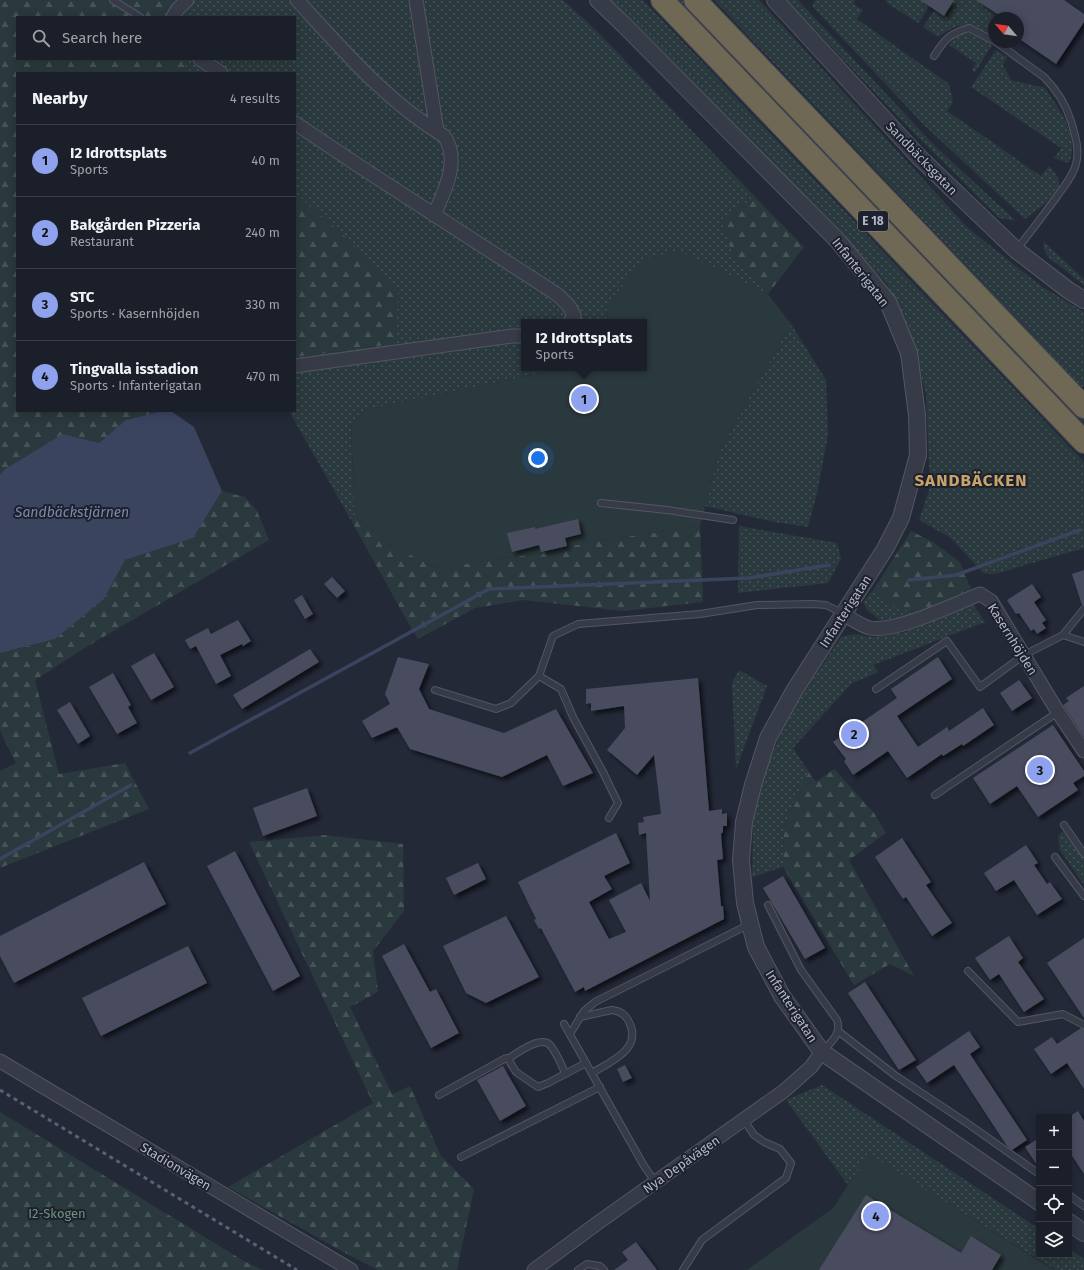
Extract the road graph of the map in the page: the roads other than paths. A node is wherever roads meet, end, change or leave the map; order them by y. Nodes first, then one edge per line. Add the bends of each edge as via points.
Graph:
1 (113, 0) edge
2 (187, 0) edge
3 (297, 0) edge
4 (416, 0) edge
5 (598, 0) edge
6 (662, 0) edge
7 (695, 0) edge
8 (775, 0) edge
9 (138, 16) edge
10 (174, 16) edge
11 (988, 38) edge
12 (1003, 48) edge
13 (934, 56) dead end
14 (201, 60) edge
15 (219, 72) edge
16 (296, 124) edge
17 (437, 132) junction
18 (434, 215) junction
19 (1016, 250) junction
20 (1084, 300) edge
21 (572, 319) edge
22 (521, 336) edge
23 (296, 366) edge
24 (1084, 407) edge
25 (1084, 442) edge
26 (601, 503) dead end
27 (733, 520) dead end
28 (1084, 609) edge
29 (843, 614) junction
30 (1064, 635) junction
31 (1084, 642) edge
32 (1024, 655) junction
33 (539, 676) junction
34 (876, 689) dead end
35 (435, 690) dead end
36 (1058, 712) junction
37 (1084, 751) edge
38 (935, 795) dead end
39 (610, 818) dead end
40 (1064, 825) dead end
41 (1084, 854) edge
42 (1055, 858) dead end
43 (1084, 896) edge
44 (768, 905) dead end
45 (744, 926) junction
46 (968, 971) dead end
47 (580, 1017) junction
48 (564, 1024) dead end
49 (1084, 1025) edge
50 (838, 1031) junction
51 (570, 1034) junction
52 (822, 1052) junction
53 (508, 1059) junction
54 (0, 1061) edge
55 (586, 1063) junction
56 (565, 1073) junction
57 (592, 1073) junction
58 (600, 1087) junction
59 (439, 1095) dead end
60 (744, 1120) junction
61 (461, 1157) dead end
62 (1036, 1172) edge
63 (656, 1182) junction
64 (1072, 1197) edge
65 (1036, 1200) edge
66 (1084, 1206) edge
67 (1072, 1224) edge
68 (1084, 1233) edge
69 (351, 1270) edge
70 (534, 1270) edge
71 (578, 1270) edge
72 (604, 1270) edge
73 (684, 1270) edge

1 - 9 lane
2 - 10 street
3 - 17 street via 371,80
4 - 17 street
5 - 29 street, Infanterigatan via 839,242 888,302 909,353 917,415 918,455 901,518 885,549
6 - 25 highway, E 18
7 - 24 highway, E 18
8 - 19 street, Sandbäcksgatan via 918,156
11 - 13 lane via 969,28 944,40
12 - 19 lane via 1051,84 1068,110 1078,149 1071,176
14 - 15 street
16 - 18 street
17 - 18 street via 447,140 451,161 448,180
18 - 21 street via 558,295 569,306 574,315
19 - 20 street, Sandbäcksgatan
22 - 23 street
26 - 27 lane
28 - 30 lane
29 - 32 street, Kasernhöjden via 870,628 882,628 908,622 980,594 991,601
29 - 33 lane via 826,605 757,605 700,614 578,624 553,636
29 - 45 street, Infanterigatan via 768,738 753,785 744,822 741,860 745,903
30 - 31 lane
30 - 32 lane
32 - 34 lane via 980,687 947,641
32 - 36 street, Kasernhöjden
33 - 35 lane via 511,703 496,709
33 - 39 lane via 561,689 603,772 618,803
36 - 37 street, Kasernhöjden
36 - 38 lane
40 - 41 lane
42 - 43 lane
44 - 50 lane via 801,970 837,1020
45 - 47 lane via 595,1002
45 - 52 street, Infanterigatan via 782,996
46 - 49 lane via 1018,1022 1063,1014
47 - 51 lane
47 - 57 lane via 616,1010 625,1016 631,1027 632,1036 626,1051
48 - 51 lane
50 - 52 lane
50 - 62 lane via 896,1076
51 - 55 lane
52 - 60 street, Nya Depåvägen via 811,1067 784,1091
52 - 65 street, Infanterigatan
53 - 56 lane via 516,1072 535,1086 548,1083
53 - 56 lane via 530,1045 546,1042
53 - 59 lane via 502,1059
54 - 69 street, Stadionvägen
55 - 56 lane
55 - 57 lane
57 - 58 lane
58 - 61 lane
58 - 63 lane via 644,1166
60 - 63 street, Nya Depåvägen
60 - 73 lane via 754,1135 780,1149 791,1163 786,1178 702,1240
63 - 70 street, Nya Depåvägen
64 - 66 lane
67 - 68 street
71 - 72 lane via 586,1264 600,1266

